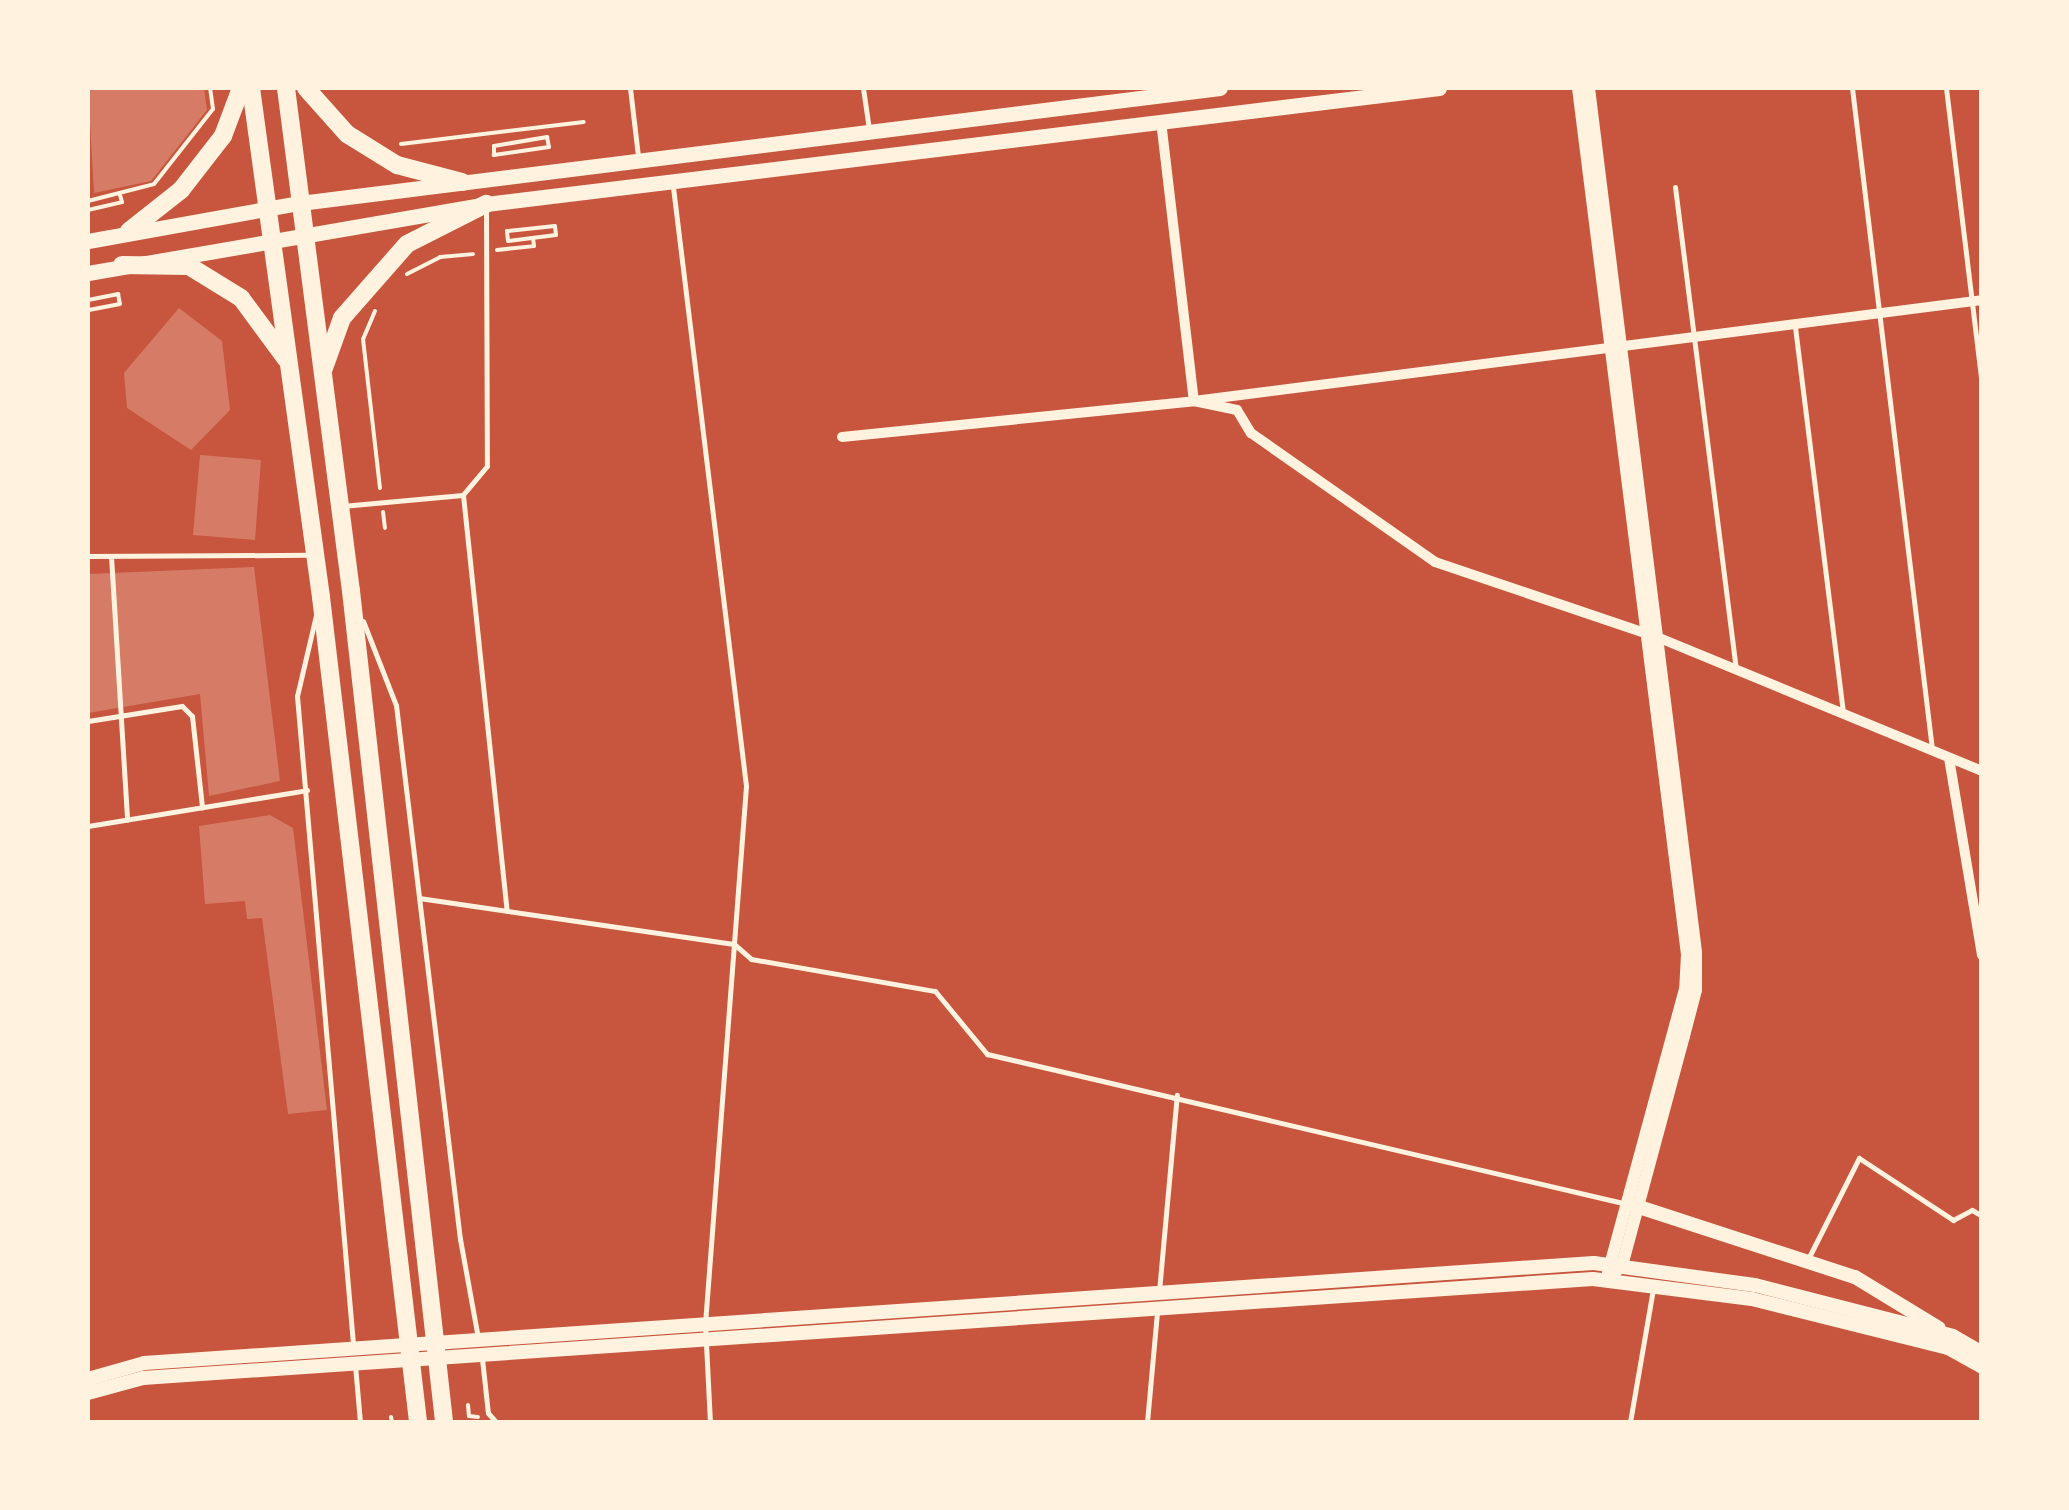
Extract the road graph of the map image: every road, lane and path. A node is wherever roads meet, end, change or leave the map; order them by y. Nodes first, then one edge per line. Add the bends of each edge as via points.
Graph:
1 (210, 88) edge
2 (241, 88) edge
3 (251, 88) edge
4 (286, 88) edge
5 (306, 88) edge
6 (630, 88) edge
7 (864, 88) edge
8 (1220, 88) edge
9 (1438, 88) edge
10 (1578, 88) edge
11 (1589, 88) edge
12 (1852, 88) edge
13 (1946, 88) edge
14 (1192, 89) edge
15 (1161, 121) junction
16 (584, 122) dead end
17 (522, 130) junction
18 (870, 130) junction
19 (387, 139) dead end
20 (526, 140) junction
21 (638, 159) junction
22 (462, 182) junction
23 (673, 184) junction
24 (1675, 188) dead end
25 (120, 195) junction
26 (88, 202) edge
27 (300, 202) junction
28 (486, 204) junction
29 (267, 207) junction
30 (88, 210) edge
31 (129, 231) junction
32 (304, 233) junction
33 (271, 237) junction
34 (536, 238) junction
35 (88, 240) edge
36 (491, 252) junction
37 (122, 265) junction
38 (88, 273) edge
39 (401, 279) dead end
40 (91, 293) dead end
41 (88, 300) edge
42 (1976, 301) edge
43 (378, 306) dead end
44 (94, 309) junction
45 (88, 310) edge
46 (1879, 312) junction
47 (1795, 323) junction
48 (1694, 335) junction
49 (1615, 346) junction
50 (288, 362) junction
51 (322, 373) junction
52 (1982, 384) edge
53 (1194, 401) junction
54 (842, 437) dead end
55 (462, 495) junction
56 (382, 503) junction
57 (339, 506) junction
58 (384, 528) dead end
59 (315, 555) junction
60 (88, 556) edge
61 (111, 556) junction
62 (351, 591) junction
63 (320, 597) junction
64 (1652, 636) junction
65 (1736, 672) junction
66 (1844, 716) junction
67 (120, 717) junction
68 (88, 721) edge
69 (1932, 752) junction
70 (1949, 758) junction
71 (1982, 771) edge
72 (307, 790) junction
73 (202, 807) junction
74 (126, 820) junction
75 (88, 826) edge
76 (419, 898) junction
77 (508, 911) junction
78 (734, 944) junction
79 (1982, 954) edge
80 (1177, 1095) junction
81 (1631, 1205) junction
82 (1982, 1216) edge
83 (1808, 1258) junction
84 (1615, 1265) junction
85 (1607, 1280) junction
86 (1653, 1286) junction
87 (1158, 1301) junction
88 (706, 1332) junction
89 (1953, 1336) junction
90 (480, 1347) junction
91 (1982, 1353) edge
92 (354, 1356) junction
93 (1982, 1367) edge
94 (88, 1379) edge
95 (88, 1393) edge
96 (468, 1405) dead end
97 (469, 1416) dead end
98 (360, 1422) edge
99 (418, 1422) edge
100 (444, 1422) edge
101 (496, 1422) edge
102 (710, 1422) edge
103 (1147, 1422) edge
104 (1630, 1422) edge

1 - 25 path via 213,109 154,184
2 - 31 highway via 212,150 181,190
3 - 29 highway
4 - 27 highway
5 - 22 highway via 347,134 397,165
6 - 21 lane
7 - 18 lane
8 - 14 main road
9 - 15 main road
10 - 49 street
11 - 49 street
12 - 46 lane
13 - 42 lane
14 - 18 main road
15 - 23 main road
15 - 53 street
16 - 17 path
17 - 19 path via 405,145
17 - 20 path
18 - 21 main road
20 - 20 path via 547,137 548,147 494,155 494,146
21 - 22 main road
22 - 27 main road
23 - 28 main road
23 - 78 lane via 746,786
24 - 48 lane
25 - 26 path
25 - 30 path via 122,202
27 - 29 main road
27 - 32 highway
28 - 32 main road
28 - 36 lane
28 - 51 highway via 406,244 342,318
29 - 31 main road
29 - 33 highway
31 - 35 main road
32 - 33 main road
32 - 51 highway
33 - 37 main road
33 - 50 highway
34 - 34 path via 556,235 556,226 506,231 508,241
34 - 36 path via 534,246
36 - 39 path via 440,257
36 - 55 lane via 487,466
37 - 38 main road
37 - 50 highway via 189,266 241,298
40 - 44 path
41 - 44 path via 118,294 120,304
42 - 46 street
42 - 52 lane
43 - 56 path via 363,339
44 - 45 path
46 - 47 street
46 - 69 lane
47 - 48 street
47 - 66 lane
48 - 49 street
48 - 65 lane
49 - 53 street
49 - 64 street
50 - 59 highway
51 - 57 highway
53 - 54 street
53 - 64 street via 1237,410 1250,433 1435,562
55 - 56 lane
55 - 77 lane
56 - 57 lane
56 - 58 path
57 - 62 highway
59 - 61 lane
59 - 63 highway
60 - 61 lane
61 - 67 lane
62 - 76 lane via 396,705
62 - 100 highway
63 - 72 lane via 297,696
63 - 99 highway
64 - 65 street
64 - 81 street via 1696,990
65 - 66 street
66 - 69 street
67 - 68 lane
67 - 73 lane via 182,706 192,716
67 - 74 lane
69 - 70 street
70 - 71 street
70 - 79 street
72 - 73 lane
72 - 92 lane
73 - 74 lane
74 - 75 lane
76 - 77 lane
76 - 90 lane via 460,1239
77 - 78 lane
78 - 80 lane via 751,959 935,991 987,1054
78 - 88 lane
80 - 81 lane
80 - 87 lane
81 - 83 main road
81 - 84 street
82 - 83 lane via 1972,1210 1953,1220 1858,1158
83 - 89 main road via 1855,1277
84 - 85 street
84 - 87 main road
84 - 89 main road via 1755,1284
85 - 86 main road
85 - 87 main road
86 - 93 main road via 1752,1298 1948,1348
86 - 104 lane
87 - 88 main road
87 - 103 lane
88 - 90 main road
88 - 102 lane
89 - 91 main road
90 - 92 main road
90 - 101 lane via 488,1413
92 - 94 main road via 144,1363
92 - 95 main road via 143,1378
92 - 98 lane
96 - 97 path

